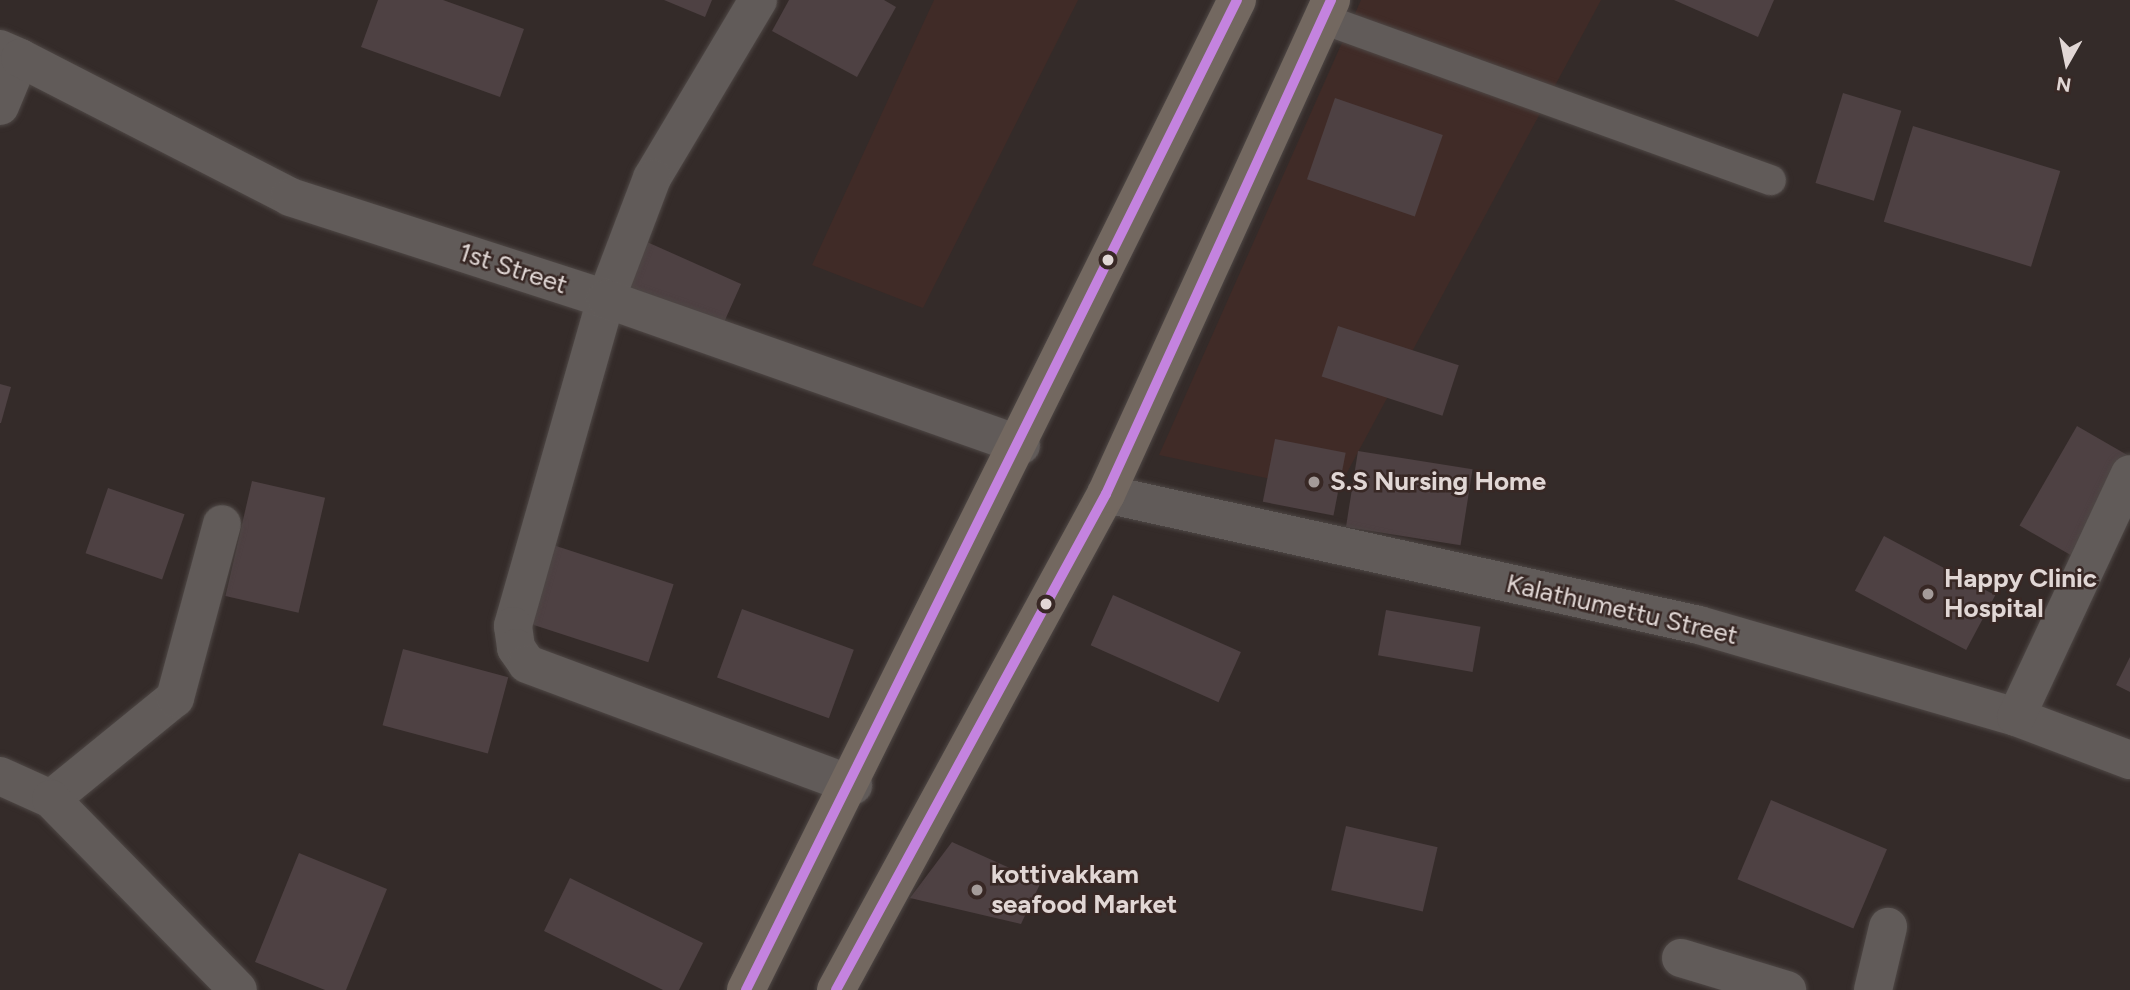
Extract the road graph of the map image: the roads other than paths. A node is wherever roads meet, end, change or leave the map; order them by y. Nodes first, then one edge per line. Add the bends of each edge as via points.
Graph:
1 (758, 0) edge
2 (1237, 0) edge
3 (1327, 9) edge
4 (10, 54) edge
5 (0, 106) edge
6 (1771, 180) dead end
7 (606, 299) junction
8 (1021, 445) junction
9 (2130, 474) edge
10 (1106, 494) junction
11 (222, 524) dead end
12 (2016, 718) junction
13 (2130, 760) edge
14 (0, 776) edge
15 (853, 785) junction
16 (51, 799) junction
17 (1888, 927) dead end
18 (1681, 958) dead end
19 (238, 990) edge
20 (746, 990) edge
21 (836, 990) edge
22 (1787, 990) edge
23 (1873, 990) edge

1 - 7 street via 652,178
2 - 8 main road
3 - 6 lane
3 - 10 main road
4 - 5 street
4 - 7 street, 1st Street via 290,197
7 - 8 street, 1st Street
7 - 15 street via 513,626 516,648 527,664
8 - 15 main road
9 - 12 street
10 - 12 street, Kalathumettu Street via 1699,625
10 - 21 main road
11 - 16 street via 175,698
12 - 13 street, Kalathumettu Street
14 - 16 street
15 - 20 main road
16 - 19 street
17 - 23 street
18 - 22 street

